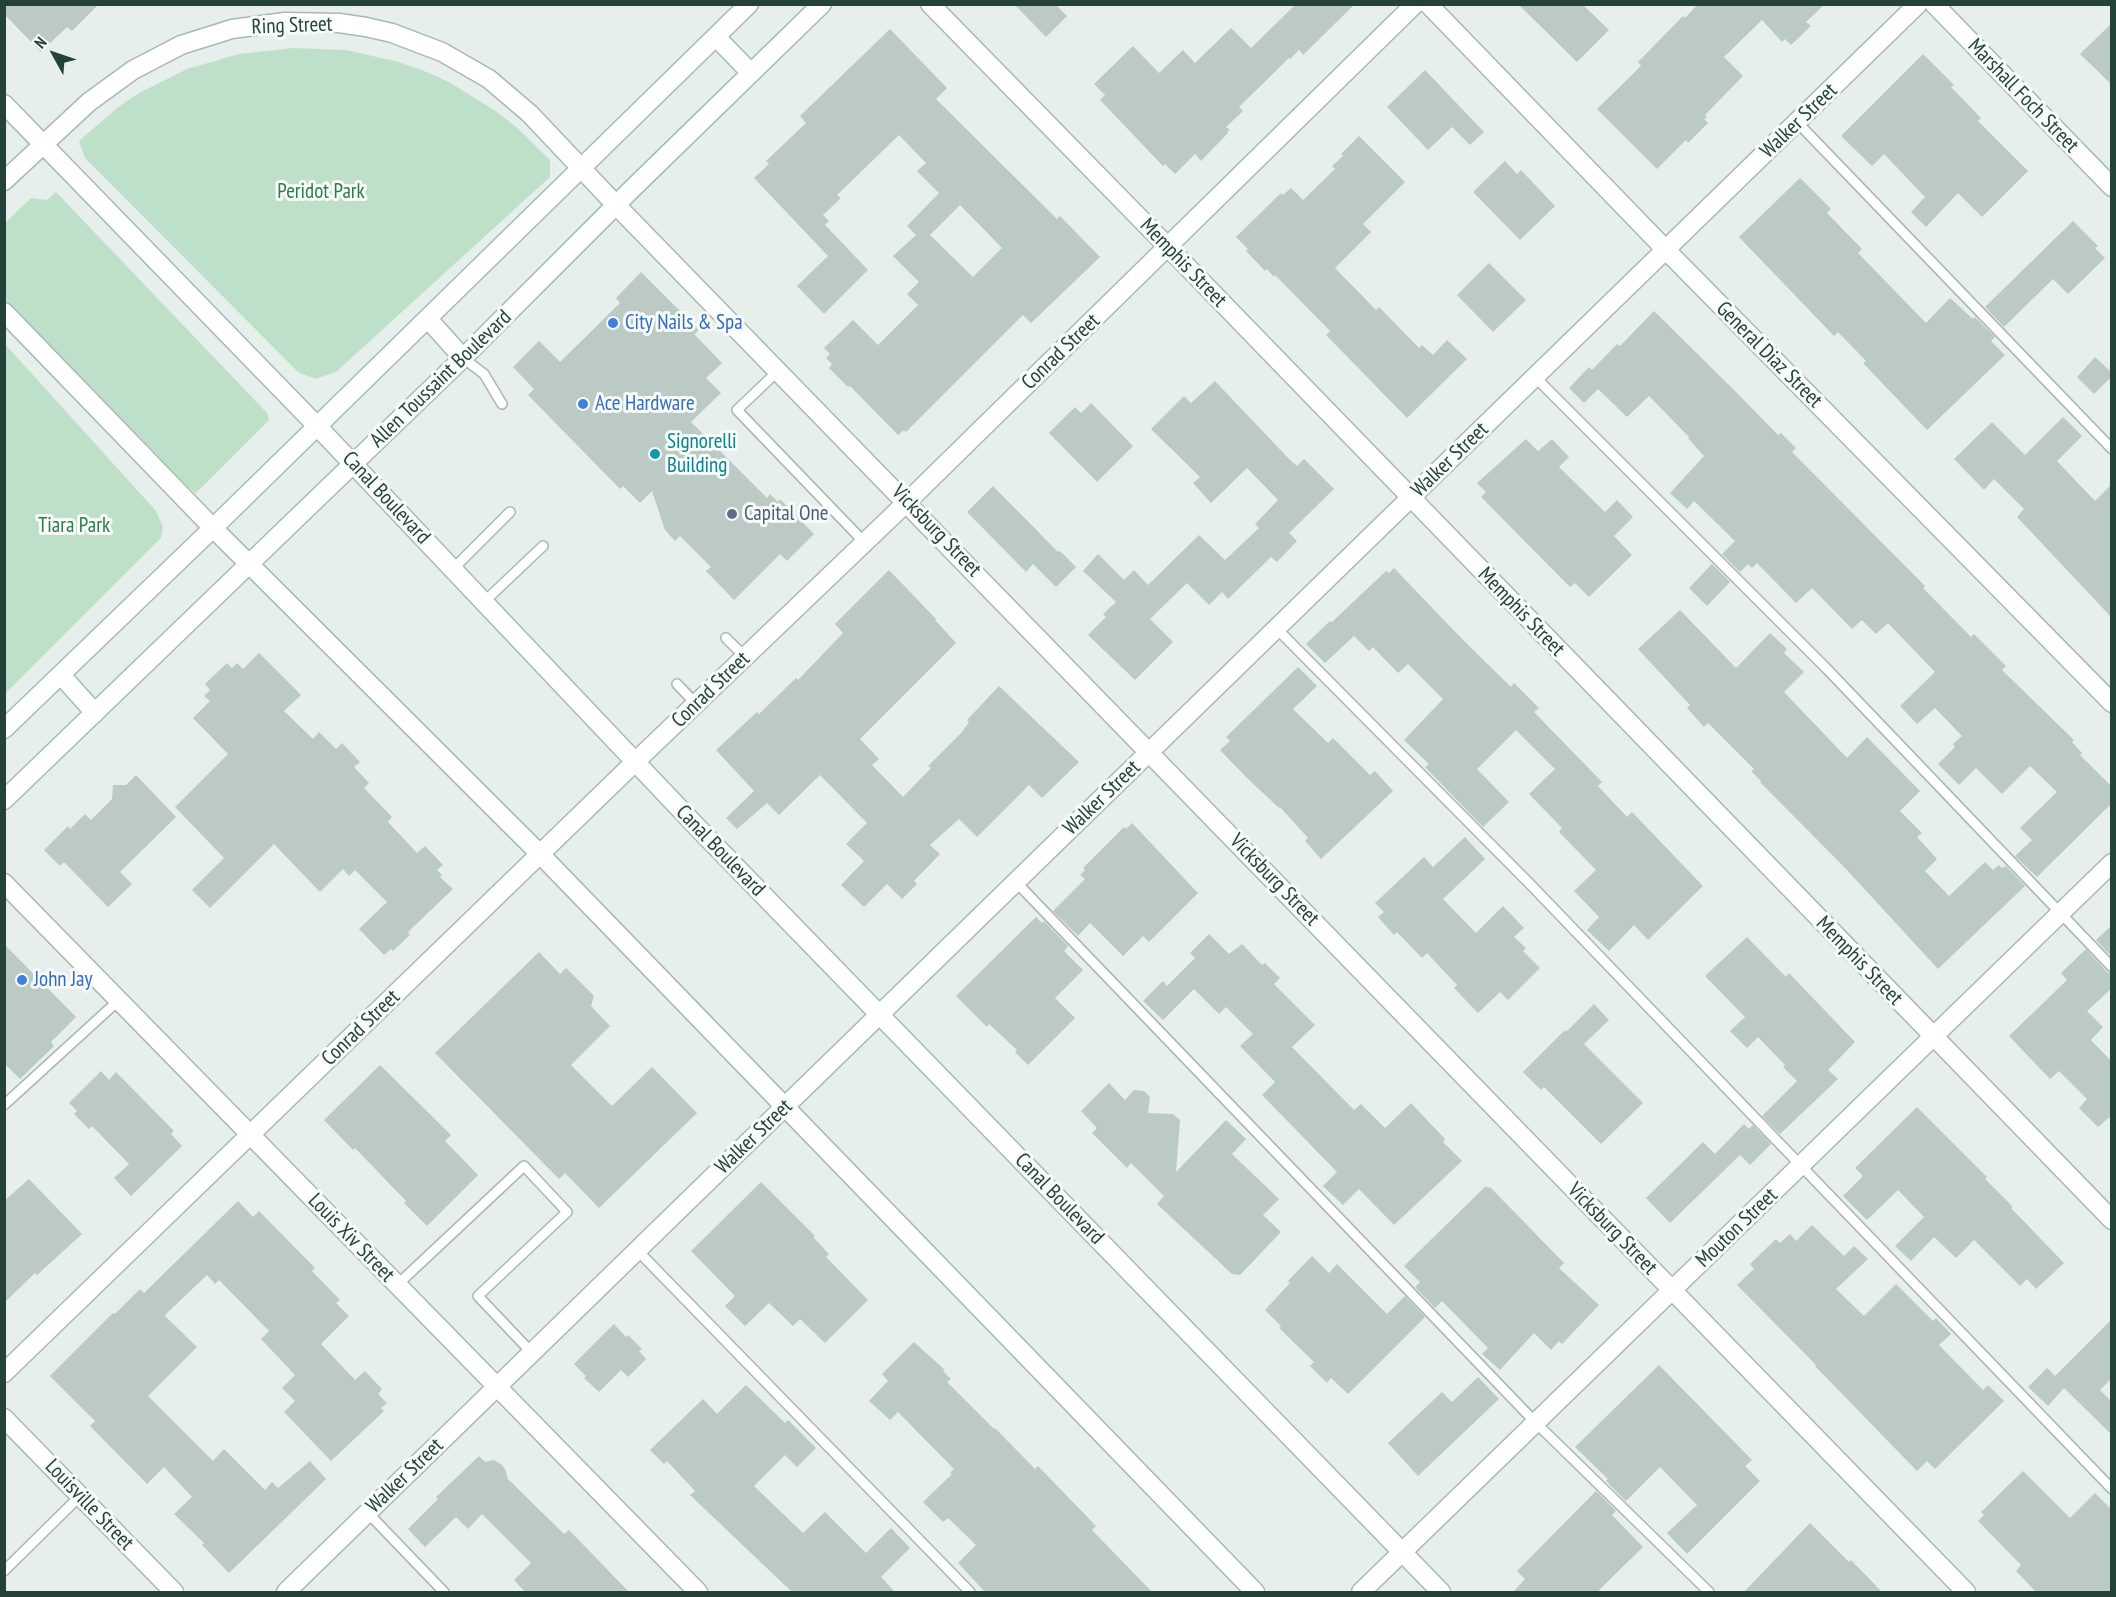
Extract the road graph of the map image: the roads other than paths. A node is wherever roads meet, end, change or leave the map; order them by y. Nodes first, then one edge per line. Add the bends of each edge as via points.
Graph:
1 (749, 4) edge
2 (822, 4) edge
3 (930, 4) edge
4 (1415, 4) edge
5 (1428, 4) edge
6 (1918, 4) edge
7 (1934, 4) edge
8 (313, 13) edge
9 (716, 37) junction
10 (751, 73) junction
11 (4, 104) edge
12 (1797, 122) junction
13 (44, 143) junction
14 (581, 168) junction
15 (4, 182) edge
16 (2112, 187) edge
17 (616, 204) junction
18 (1168, 247) junction
19 (1666, 250) junction
20 (4, 312) edge
21 (428, 319) junction
22 (463, 358) junction
23 (779, 370) junction
24 (1535, 377) junction
25 (502, 404) dead end
26 (317, 426) junction
27 (2112, 448) edge
28 (354, 464) junction
29 (1411, 498) junction
30 (907, 502) junction
31 (510, 512) dead end
32 (213, 528) junction
33 (865, 543) junction
34 (543, 546) dead end
35 (250, 565) junction
36 (453, 569) junction
37 (484, 602) junction
38 (1276, 629) junction
39 (726, 638) dead end
40 (745, 657) junction
41 (60, 675) junction
42 (676, 684) dead end
43 (696, 704) junction
44 (2112, 704) edge
45 (95, 713) junction
46 (4, 729) edge
47 (1150, 752) junction
48 (634, 762) junction
49 (4, 800) edge
50 (540, 855) junction
51 (2112, 863) edge
52 (1016, 882) junction
53 (7, 889) edge
54 (2060, 914) junction
55 (2112, 967) edge
56 (119, 1000) junction
57 (880, 1014) junction
58 (1933, 1037) junction
59 (4, 1089) edge
60 (12, 1098) junction
61 (4, 1105) edge
62 (785, 1107) junction
63 (250, 1135) junction
64 (1801, 1165) junction
65 (2112, 1220) edge
66 (637, 1250) junction
67 (397, 1285) junction
68 (1672, 1290) junction
69 (532, 1353) junction
70 (4, 1373) edge
71 (497, 1387) junction
72 (4, 1418) edge
73 (1536, 1423) junction
74 (2112, 1489) edge
75 (80, 1496) junction
76 (368, 1513) junction
77 (1402, 1553) junction
78 (4, 1571) edge
79 (174, 1593) edge
80 (286, 1593) edge
81 (444, 1593) edge
82 (698, 1593) edge
83 (970, 1593) edge
84 (1255, 1593) edge
85 (1361, 1593) edge
86 (1441, 1593) edge
87 (1709, 1593) edge
88 (1966, 1593) edge

1 - 9 street
2 - 10 street, Allen Toussaint Boulevard
3 - 18 street, Memphis Street
4 - 18 street, Conrad Street
5 - 19 street, General Diaz Street
6 - 12 street, Walker Street
7 - 16 street, Marshall Foch Street
8 - 13 street, Ring Street via 180,45 110,85
8 - 14 street, Ring Street via 339,23 392,33 466,65 510,96
9 - 10 street
9 - 14 street
10 - 17 street, Allen Toussaint Boulevard
11 - 13 street, Canal Boulevard
12 - 19 street, Walker Street
12 - 27 lane
13 - 15 street, Ring Street
13 - 26 street, Canal Boulevard
14 - 17 street, Vicksburg Street
14 - 21 street
17 - 22 street, Allen Toussaint Boulevard
17 - 23 street, Vicksburg Street
18 - 29 street, Memphis Street
18 - 30 street, Conrad Street
19 - 24 street, Walker Street
19 - 44 street, General Diaz Street
20 - 32 street
21 - 22 street
21 - 26 street
22 - 25 lane via 484,374
22 - 28 street, Allen Toussaint Boulevard
23 - 30 street, Vicksburg Street
23 - 33 lane via 737,410
24 - 29 street, Walker Street
24 - 54 lane via 1826,668
26 - 28 street, Canal Boulevard
26 - 32 street
28 - 35 street, Allen Toussaint Boulevard
28 - 36 street, Canal Boulevard
29 - 38 street, Walker Street
29 - 58 street, Memphis Street
30 - 33 street, Conrad Street
30 - 47 street, Vicksburg Street
31 - 36 lane
32 - 35 street
32 - 41 street
33 - 40 street, Conrad Street
34 - 37 lane
35 - 45 street, Allen Toussaint Boulevard
35 - 50 street
36 - 37 street, Canal Boulevard
37 - 48 street, Canal Boulevard
38 - 47 street, Walker Street
38 - 64 lane
39 - 40 lane
40 - 43 street, Conrad Street
41 - 45 street
41 - 46 street
42 - 43 lane
43 - 48 street, Conrad Street
45 - 49 street, Allen Toussaint Boulevard
47 - 52 street, Walker Street
47 - 68 street, Vicksburg Street
48 - 50 street, Conrad Street
48 - 57 street, Canal Boulevard
50 - 62 street
50 - 63 street, Conrad Street
51 - 54 street, Mouton Street
52 - 57 street, Walker Street
52 - 73 lane
53 - 56 street, Louis Xiv Street
54 - 55 lane
54 - 58 street, Mouton Street
56 - 60 lane
56 - 63 street, Louis Xiv Street
57 - 62 street, Walker Street
57 - 77 street, Canal Boulevard
58 - 64 street, Mouton Street
58 - 65 street, Memphis Street
59 - 60 lane
60 - 61 lane
62 - 66 street, Walker Street
62 - 84 street
63 - 67 street, Louis Xiv Street
63 - 70 street, Conrad Street
64 - 68 street, Mouton Street
64 - 74 lane
66 - 69 street, Walker Street
66 - 83 lane
67 - 69 lane via 524,1166 567,1212 478,1296
67 - 71 street, Louis Xiv Street
68 - 73 street, Mouton Street
68 - 88 street, Vicksburg Street
69 - 71 street, Walker Street
71 - 76 street, Walker Street
71 - 82 street, Louis Xiv Street
72 - 75 street, Louisville Street
73 - 77 street, Mouton Street
73 - 87 lane
75 - 78 lane
75 - 79 street, Louisville Street
76 - 80 street, Walker Street
76 - 81 lane
77 - 85 street, Mouton Street
77 - 86 street, Canal Boulevard

